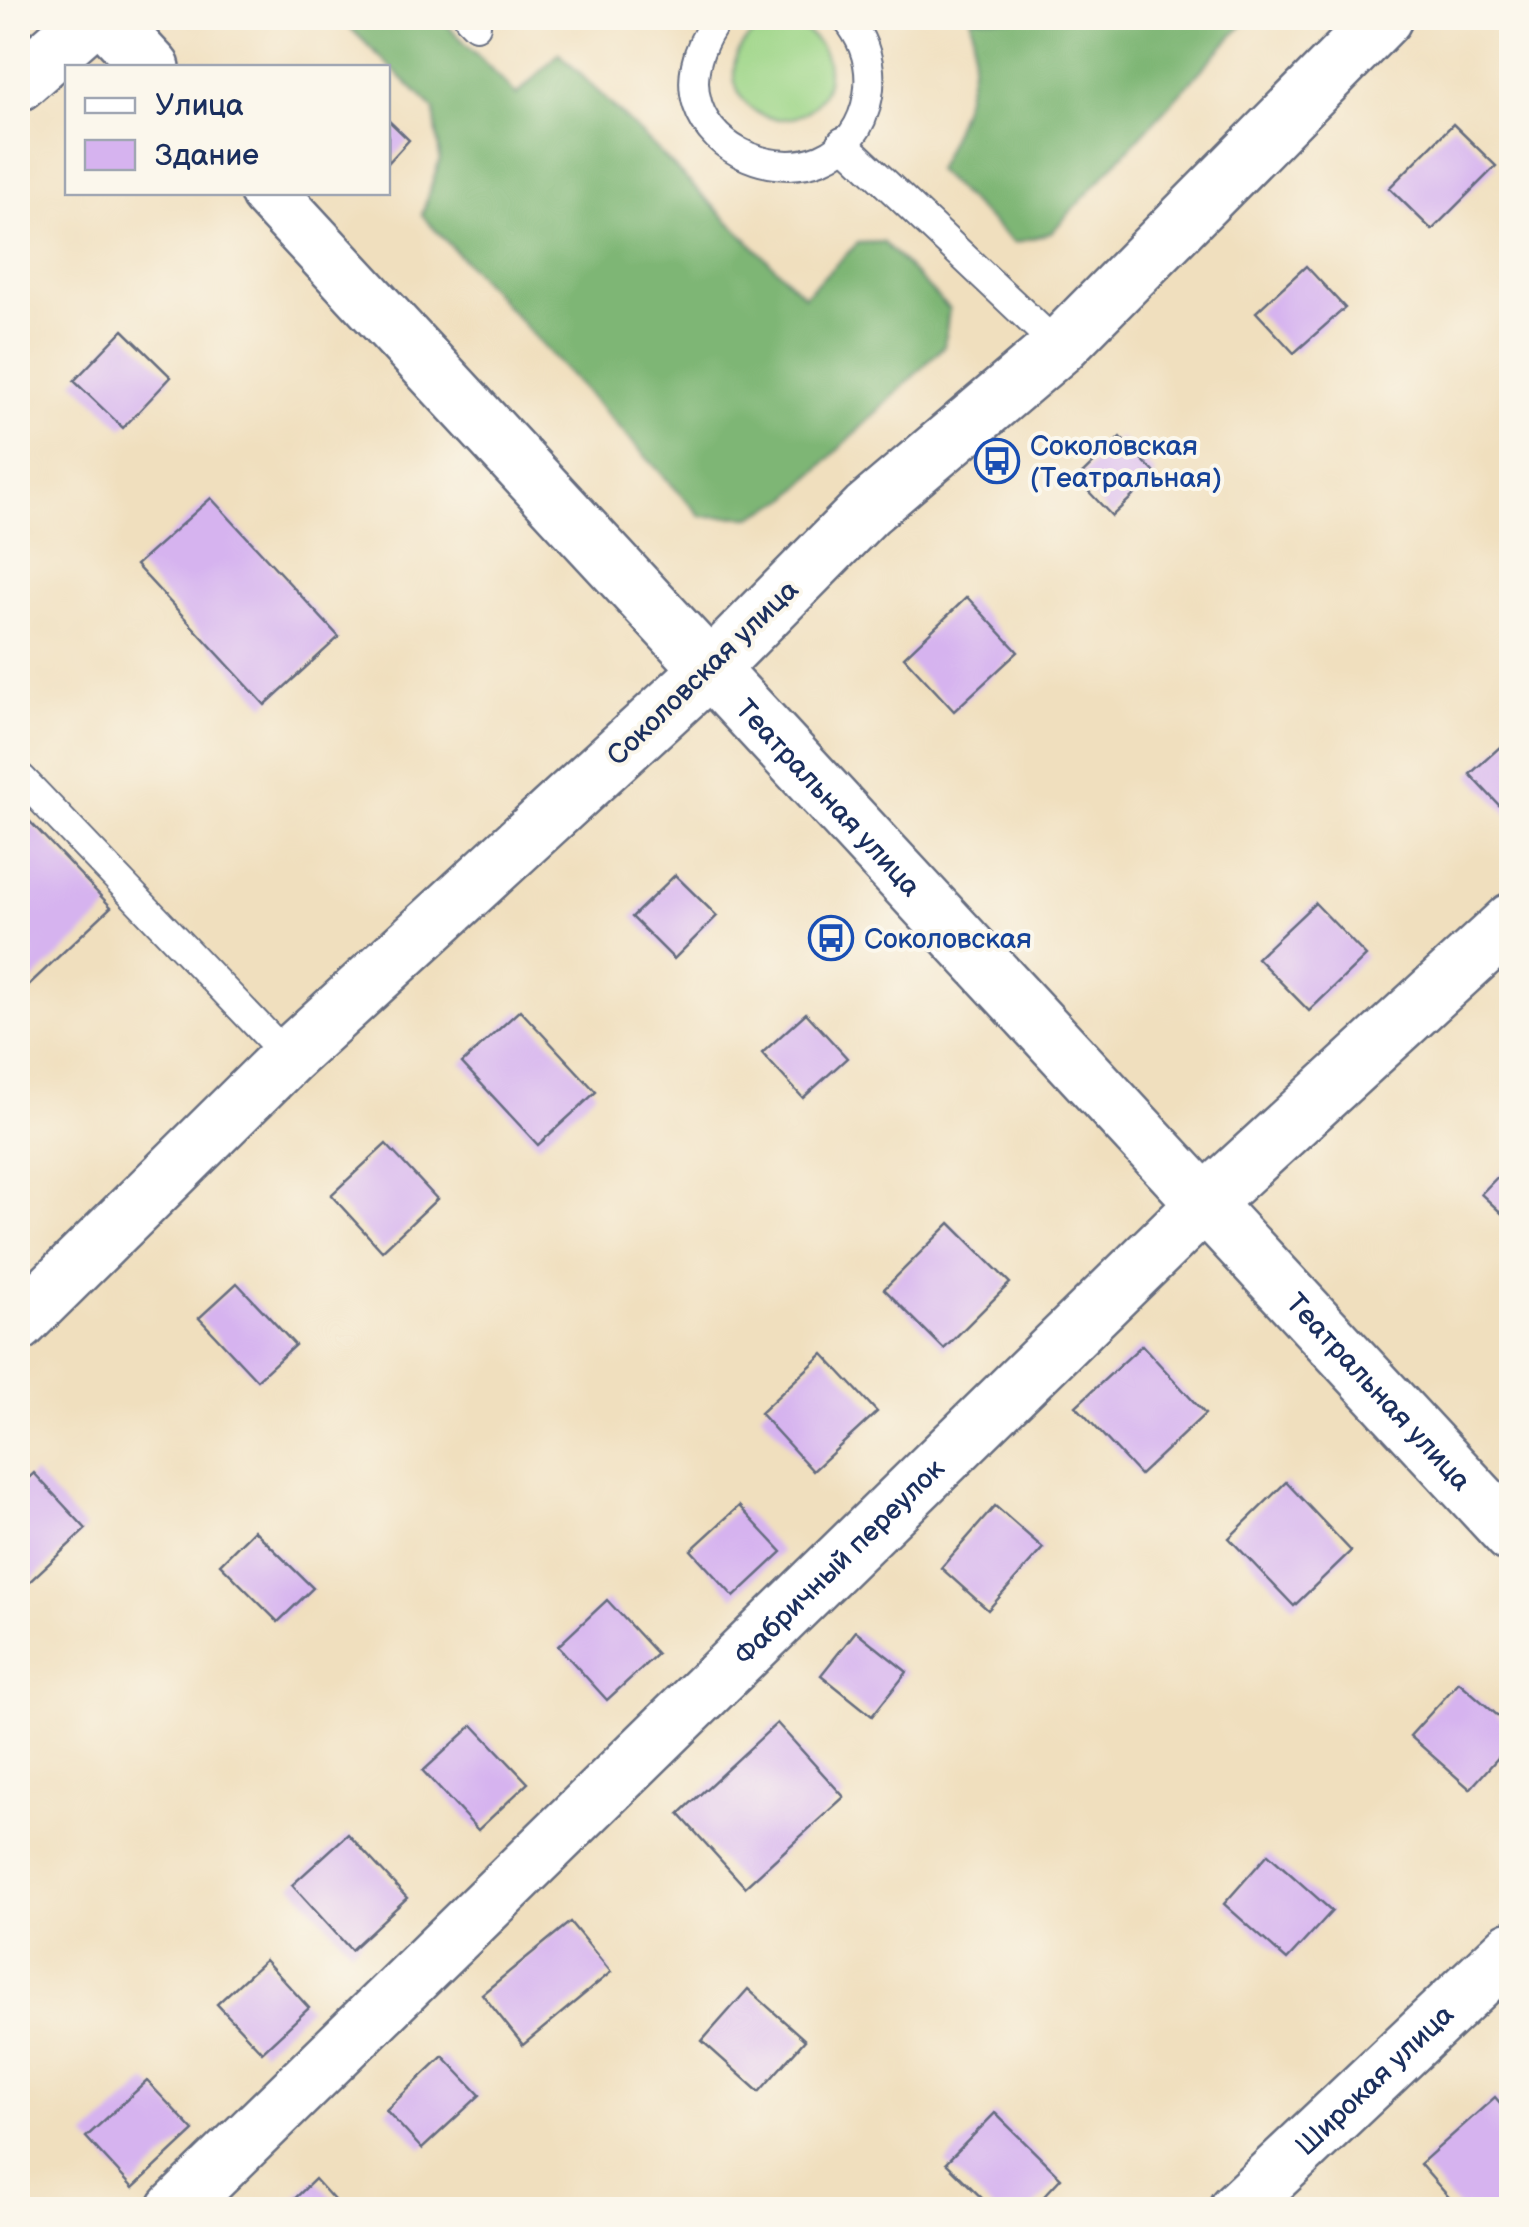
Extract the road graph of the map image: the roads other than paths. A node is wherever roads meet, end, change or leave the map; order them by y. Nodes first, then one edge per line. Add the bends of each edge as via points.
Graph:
1 (92, 18) edge
2 (105, 18) edge
3 (718, 18) edge
4 (846, 18) edge
5 (1384, 18) edge
6 (149, 65) edge
7 (18, 82) edge
8 (842, 142) junction
9 (271, 195) edge
10 (1059, 346) junction
11 (711, 668) junction
12 (22, 779) dead end
13 (1512, 921) edge
14 (288, 1056) junction
15 (1206, 1203) junction
16 (18, 1324) edge
17 (1512, 1535) edge
18 (1512, 1948) edge
19 (174, 2210) edge
20 (1236, 2210) edge

1 - 7 street
2 - 6 street
3 - 8 lane via 694,72 703,116 720,140 744,158 774,166 818,158
4 - 8 lane via 861,38 870,79 866,107
5 - 10 street, Соколовская улица
8 - 10 lane
9 - 11 street, Театральная улица
10 - 11 street, Соколовская улица via 867,510
11 - 14 street, Соколовская улица
11 - 15 street, Театральная улица
12 - 14 lane
13 - 15 street, Фабричный переулок
14 - 16 street, Соколовская улица
15 - 17 street, Театральная улица
15 - 19 street, Фабричный переулок
18 - 20 street, Широкая улица

